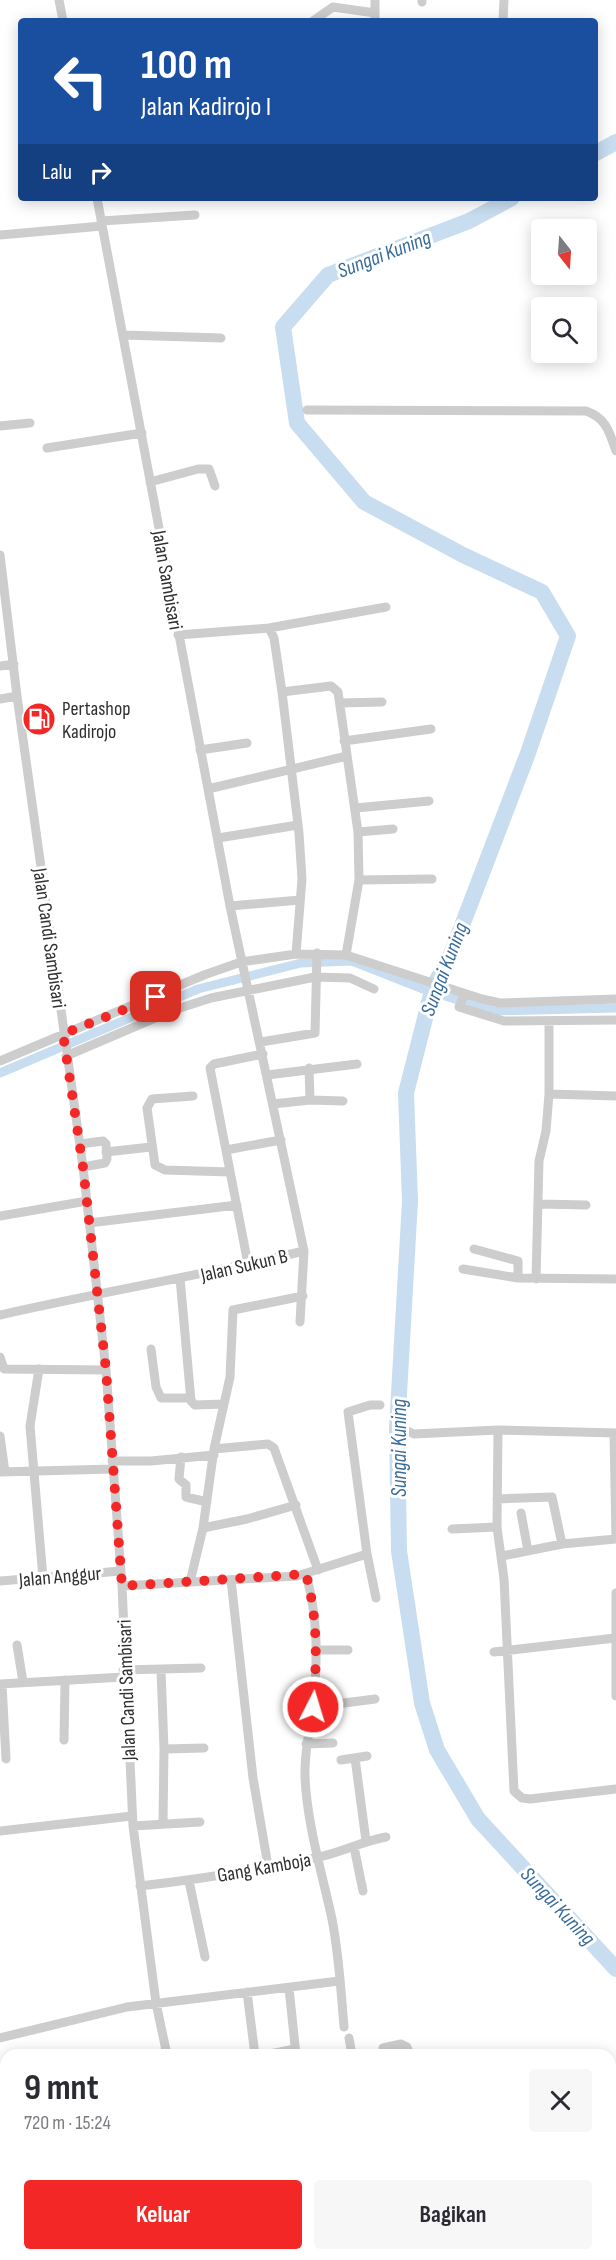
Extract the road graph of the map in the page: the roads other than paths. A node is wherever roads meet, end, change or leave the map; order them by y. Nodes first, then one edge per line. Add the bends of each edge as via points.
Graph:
1 (59, 0) edge
2 (375, 0) edge
3 (504, 0) edge
4 (375, 17) edge
5 (62, 18) edge
6 (317, 18) edge
7 (503, 18) edge
8 (97, 201) edge
9 (195, 215) dead end
10 (101, 223) junction
11 (0, 234) edge
12 (123, 335) junction
13 (222, 338) dead end
14 (307, 410) dead end
15 (30, 423) dead end
16 (0, 426) edge
17 (142, 433) junction
18 (47, 448) dead end
19 (616, 451) edge
20 (150, 482) junction
21 (215, 486) dead end
22 (0, 555) edge
23 (2, 589) edge
24 (386, 607) dead end
25 (269, 628) junction
26 (178, 635) junction
27 (14, 664) junction
28 (0, 666) edge
29 (282, 692) junction
30 (17, 696) junction
31 (0, 699) edge
32 (382, 702) dead end
33 (340, 703) junction
34 (431, 729) dead end
35 (344, 741) junction
36 (247, 743) dead end
37 (200, 750) junction
38 (347, 756) junction
39 (292, 771) junction
40 (208, 789) junction
41 (429, 801) dead end
42 (356, 808) junction
43 (298, 825) junction
44 (393, 830) dead end
45 (358, 832) junction
46 (218, 838) junction
47 (432, 879) dead end
48 (359, 880) junction
49 (300, 900) junction
50 (230, 906) junction
51 (296, 954) junction
52 (316, 955) junction
53 (346, 955) junction
54 (243, 966) junction
55 (315, 973) junction
56 (248, 987) junction
57 (374, 989) dead end
58 (462, 996) junction
59 (616, 999) edge
60 (616, 1020) edge
61 (549, 1021) junction
62 (64, 1036) junction
63 (261, 1042) junction
64 (66, 1054) junction
65 (263, 1054) junction
66 (0, 1061) edge
67 (357, 1064) dead end
68 (309, 1068) junction
69 (267, 1075) junction
70 (549, 1094) junction
71 (193, 1096) dead end
72 (616, 1096) edge
73 (310, 1100) junction
74 (343, 1101) dead end
75 (273, 1104) junction
76 (281, 1140) junction
77 (80, 1144) junction
78 (151, 1147) junction
79 (226, 1150) junction
80 (106, 1152) junction
81 (83, 1167) junction
82 (230, 1172) junction
83 (87, 1202) junction
84 (539, 1204) junction
85 (237, 1205) junction
86 (586, 1205) dead end
87 (0, 1216) edge
88 (89, 1223) junction
89 (474, 1250) dead end
90 (304, 1251) junction
91 (248, 1264) junction
92 (463, 1269) dead end
93 (180, 1278) junction
94 (518, 1278) junction
95 (536, 1279) junction
96 (616, 1279) edge
97 (98, 1293) junction
98 (303, 1296) junction
99 (0, 1315) edge
100 (300, 1322) dead end
101 (152, 1349) dead end
102 (0, 1357) edge
103 (39, 1370) junction
104 (106, 1370) junction
105 (190, 1398) junction
106 (224, 1404) junction
107 (380, 1405) dead end
108 (402, 1419) dead end
109 (498, 1430) junction
110 (615, 1433) edge
111 (0, 1436) edge
112 (214, 1452) junction
113 (181, 1457) junction
114 (113, 1465) junction
115 (2, 1472) edge
116 (35, 1472) junction
117 (615, 1476) edge
118 (497, 1499) junction
119 (207, 1502) junction
120 (296, 1505) junction
121 (521, 1513) dead end
122 (616, 1518) edge
123 (498, 1527) junction
124 (203, 1528) junction
125 (452, 1529) dead end
126 (616, 1538) edge
127 (562, 1544) junction
128 (528, 1551) junction
129 (367, 1554) junction
130 (502, 1556) junction
131 (121, 1570) junction
132 (318, 1570) junction
133 (306, 1574) junction
134 (43, 1578) junction
135 (231, 1580) junction
136 (0, 1581) edge
137 (190, 1582) junction
138 (122, 1586) junction
139 (616, 1593) edge
140 (376, 1598) dead end
141 (615, 1638) edge
142 (17, 1645) dead end
143 (317, 1650) junction
144 (348, 1650) dead end
145 (508, 1651) junction
146 (494, 1652) dead end
147 (201, 1668) dead end
148 (161, 1670) junction
149 (124, 1673) junction
150 (64, 1680) junction
151 (23, 1682) junction
152 (1, 1684) edge
153 (616, 1696) edge
154 (375, 1700) dead end
155 (313, 1707) junction
156 (64, 1740) dead end
157 (333, 1743) dead end
158 (306, 1744) junction
159 (204, 1748) dead end
160 (164, 1749) junction
161 (367, 1756) dead end
162 (355, 1758) junction
163 (6, 1759) dead end
164 (341, 1760) dead end
165 (616, 1788) edge
166 (132, 1821) junction
167 (200, 1822) dead end
168 (163, 1824) junction
169 (0, 1831) edge
170 (386, 1837) dead end
171 (366, 1841) junction
172 (354, 1847) junction
173 (319, 1857) junction
174 (268, 1866) junction
175 (189, 1881) junction
176 (140, 1886) junction
177 (363, 1891) dead end
178 (205, 1957) dead end
179 (339, 1981) junction
180 (289, 1988) junction
181 (247, 1992) junction
182 (156, 2003) junction
183 (344, 2027) dead end
184 (0, 2038) edge
185 (349, 2038) dead end
186 (383, 2048) dead end
187 (165, 2049) edge
188 (254, 2049) edge
189 (295, 2049) edge
190 (351, 2049) edge
191 (408, 2049) edge

1 - 5 street
2 - 4 street
3 - 7 street
4 - 6 street via 333,7
8 - 10 street, Jalan Sambisari
9 - 10 street
10 - 11 street
10 - 12 street, Jalan Sambisari
12 - 13 street
12 - 17 street, Jalan Sambisari
14 - 19 street via 586,411 599,416 608,426
15 - 16 street
17 - 18 street
17 - 20 street, Jalan Sambisari
20 - 21 street via 209,469
20 - 26 street, Jalan Sambisari
22 - 23 street, Jalan Candi Sambisari
23 - 27 street, Jalan Candi Sambisari
24 - 25 street
25 - 26 street
25 - 29 street
26 - 37 street, Jalan Sambisari
27 - 28 street
27 - 30 street, Jalan Candi Sambisari
29 - 33 street via 331,686 337,689
29 - 39 street
30 - 31 street
30 - 62 street, Jalan Candi Sambisari
32 - 33 street
33 - 35 street
34 - 35 street
35 - 38 street
36 - 37 street
37 - 40 street, Jalan Sambisari
38 - 39 street
38 - 42 street
39 - 40 street
39 - 43 street
40 - 46 street, Jalan Sambisari
41 - 42 street
42 - 45 street
43 - 46 street
43 - 49 street
44 - 45 street
45 - 48 street
46 - 50 street, Jalan Sambisari
47 - 48 street
48 - 53 street
49 - 50 street
49 - 51 street
50 - 54 street, Jalan Sambisari
51 - 52 street
51 - 54 street
52 - 53 street
52 - 55 street
53 - 58 street
54 - 56 street, Jalan Sukun B
54 - 62 street via 204,975
55 - 56 street
55 - 57 street via 350,978
55 - 63 street via 315,1033
56 - 63 street, Jalan Sukun B
56 - 64 street via 174,1010
58 - 59 street via 500,1003
58 - 61 street via 459,1007 465,1010 504,1021
60 - 61 street
61 - 70 street
62 - 64 street, Jalan Candi Sambisari
62 - 66 street
63 - 65 street, Jalan Sukun B
64 - 77 street, Jalan Candi Sambisari
65 - 69 street, Jalan Sukun B
65 - 79 street via 210,1068
67 - 68 street
68 - 69 street
68 - 73 street
69 - 75 street, Jalan Sukun B
70 - 72 street
70 - 84 street via 539,1161
71 - 78 street via 149,1102
73 - 74 street
73 - 75 street
75 - 76 street, Jalan Sukun B
76 - 79 street
76 - 90 street, Jalan Sukun B
77 - 80 street via 103,1141
77 - 81 street, Jalan Candi Sambisari
78 - 80 street
78 - 82 street via 159,1169
79 - 82 street
80 - 81 street via 105,1163
81 - 83 street, Jalan Candi Sambisari
82 - 85 street
83 - 87 street
83 - 88 street, Jalan Candi Sambisari
84 - 86 street
84 - 95 street
85 - 88 street
85 - 91 street
88 - 97 street, Jalan Candi Sambisari
89 - 94 street via 518,1261
90 - 91 street, Jalan Sukun B
90 - 98 street
91 - 93 street, Jalan Sukun B
92 - 94 street
93 - 97 street, Jalan Sukun B
93 - 105 street
94 - 95 street
95 - 96 street
97 - 99 street, Jalan Sukun B
97 - 104 street, Jalan Candi Sambisari
98 - 100 street
98 - 106 street via 232,1310 230,1377
101 - 105 street via 161,1398
102 - 103 street via 4,1369
103 - 104 street
103 - 116 street via 30,1426
104 - 114 street, Jalan Candi Sambisari
105 - 106 street via 195,1405
106 - 112 street
107 - 129 street via 348,1412
108 - 109 street via 404,1429 414,1434
109 - 110 street
109 - 118 street
110 - 117 street
111 - 115 street
112 - 113 street
112 - 119 street
112 - 120 street via 272,1445
113 - 114 street
113 - 119 street via 179,1479 186,1485 186,1497
114 - 116 street
114 - 131 street, Jalan Candi Sambisari
115 - 116 street
116 - 134 street
117 - 122 street
118 - 123 street
118 - 127 street via 552,1497
119 - 124 street
120 - 124 street
120 - 132 street
121 - 128 street
122 - 126 street
123 - 125 street
123 - 130 street
124 - 137 street
126 - 127 street
127 - 128 street
128 - 130 street
129 - 132 street
129 - 140 street
130 - 145 street
131 - 134 street, Jalan Anggur
131 - 138 street, Jalan Candi Sambisari
132 - 133 street
133 - 135 street
133 - 143 street via 313,1600
134 - 136 street, Jalan Anggur
135 - 137 street
135 - 174 street via 253,1778
137 - 138 street
138 - 149 street, Jalan Candi Sambisari
139 - 141 street
141 - 145 street
141 - 153 street
142 - 151 street
143 - 144 street
143 - 155 street
145 - 146 street
145 - 165 street via 516,1795 530,1799
147 - 148 street
148 - 149 street
148 - 160 street
149 - 150 street
149 - 166 street, Jalan Candi Sambisari
150 - 151 street
150 - 156 street
151 - 152 street
152 - 163 street
154 - 155 street
155 - 158 street
157 - 158 street
158 - 173 street via 306,1786
159 - 160 street
160 - 168 street
161 - 162 street
162 - 164 street
162 - 171 street
166 - 168 street
166 - 169 street
166 - 176 street, Jalan Candi Sambisari
167 - 168 street
170 - 171 street, Gang Kamboja
171 - 172 street, Gang Kamboja
172 - 173 street, Gang Kamboja
172 - 177 street
173 - 174 street, Gang Kamboja
173 - 179 street via 338,1951
174 - 175 street, Gang Kamboja
175 - 176 street, Gang Kamboja
175 - 178 street
176 - 182 street, Jalan Candi Sambisari
179 - 180 street
179 - 183 street
180 - 181 street
180 - 189 street
181 - 182 street
181 - 188 street
182 - 184 street
182 - 187 street, Jalan Candi Sambisari
185 - 190 street
186 - 191 street via 401,2044

